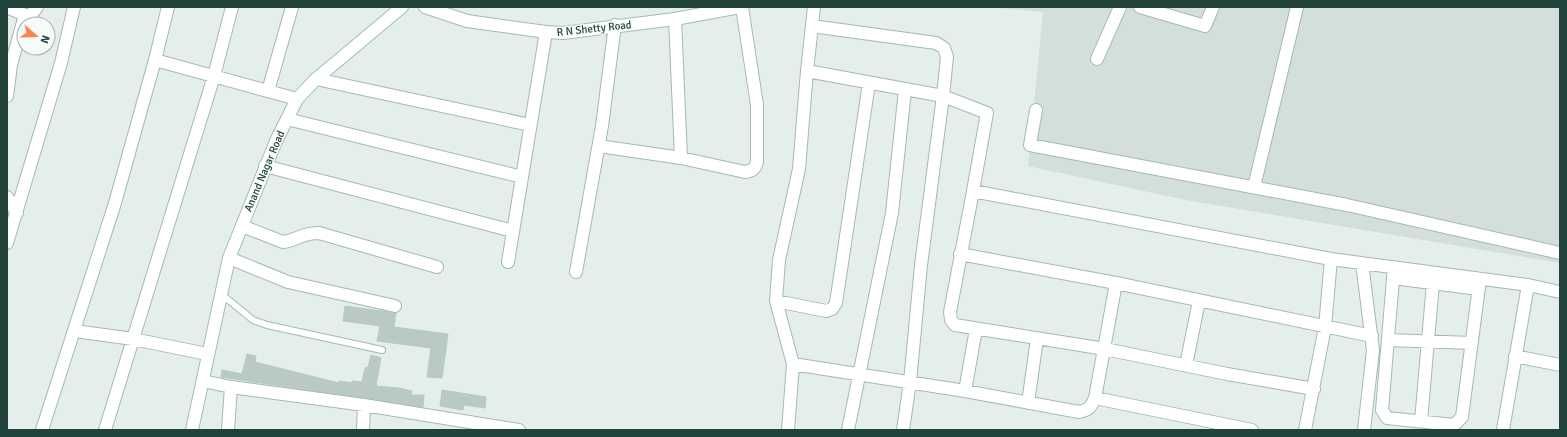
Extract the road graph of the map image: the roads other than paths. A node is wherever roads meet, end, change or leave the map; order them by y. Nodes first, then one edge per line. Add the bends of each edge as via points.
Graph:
1 (7, 7) edge
2 (37, 7) edge
3 (74, 7) edge
4 (168, 7) edge
5 (232, 7) edge
6 (292, 7) edge
7 (402, 7) edge
8 (425, 7) edge
9 (741, 7) edge
10 (814, 7) edge
11 (1120, 7) edge
12 (1140, 7) edge
13 (1213, 7) edge
14 (1297, 7) edge
15 (690, 12) edge
16 (25, 15) junction
17 (675, 19) junction
18 (615, 25) junction
19 (812, 26) junction
20 (546, 32) junction
21 (1098, 59) dead end
22 (155, 60) junction
23 (807, 71) junction
24 (214, 76) junction
25 (316, 79) junction
26 (869, 83) junction
27 (905, 90) junction
28 (268, 91) junction
29 (7, 96) edge
30 (943, 96) junction
31 (297, 99) junction
32 (1036, 110) dead end
33 (287, 119) junction
34 (530, 125) junction
35 (599, 146) junction
36 (681, 158) junction
37 (265, 166) junction
38 (522, 177) junction
39 (1254, 187) junction
40 (973, 191) junction
41 (7, 197) edge
42 (17, 213) junction
43 (242, 226) junction
44 (513, 231) junction
45 (7, 243) edge
46 (1560, 253) edge
47 (960, 254) junction
48 (229, 258) junction
49 (1331, 259) junction
50 (508, 262) dead end
51 (1362, 263) junction
52 (437, 267) dead end
53 (576, 272) dead end
54 (1393, 273) junction
55 (1116, 283) junction
56 (1433, 283) junction
57 (1480, 284) junction
58 (1528, 285) junction
59 (1560, 292) edge
60 (220, 293) junction
61 (1199, 301) junction
62 (776, 302) junction
63 (395, 306) dead end
64 (1325, 327) junction
65 (976, 329) junction
66 (75, 331) junction
67 (1372, 336) junction
68 (133, 339) junction
69 (1037, 339) junction
70 (1388, 340) junction
71 (1427, 341) junction
72 (1472, 343) junction
73 (1105, 349) junction
74 (382, 350) dead end
75 (207, 354) junction
76 (1515, 356) junction
77 (793, 364) junction
78 (1560, 365) edge
79 (1186, 366) junction
80 (861, 374) junction
81 (203, 381) junction
82 (910, 382) junction
83 (230, 387) junction
84 (1314, 389) junction
85 (965, 391) junction
86 (1095, 398) junction
87 (1028, 403) junction
88 (364, 405) junction
89 (1420, 421) junction
90 (42, 430) edge
91 (104, 430) edge
92 (192, 430) edge
93 (228, 430) edge
94 (363, 430) edge
95 (519, 430) edge
96 (788, 430) edge
97 (848, 430) edge
98 (903, 430) edge
99 (1252, 430) edge
100 (1305, 430) edge
101 (1364, 430) edge
102 (1503, 430) edge

1 - 16 street
2 - 16 street via 31,15
3 - 42 street via 61,63
4 - 22 street
5 - 24 street
6 - 28 street
7 - 25 street, Anand Nagar Road
8 - 20 street, R N Shetty Road via 466,21
9 - 15 street, R N Shetty Road
9 - 36 street via 757,105 755,168 745,172
10 - 19 street
11 - 21 street
12 - 13 street via 1205,26
14 - 39 street
15 - 17 street, R N Shetty Road
16 - 29 street via 11,65
17 - 18 street, R N Shetty Road
17 - 36 street
18 - 20 street, R N Shetty Road via 563,33
18 - 35 street
19 - 23 street
19 - 30 street via 940,44 947,57
20 - 34 street
22 - 24 street
22 - 66 street
23 - 26 street
23 - 62 street via 799,169 779,260
24 - 28 street
24 - 68 street
25 - 31 street, Anand Nagar Road
25 - 34 street
26 - 27 street
26 - 62 street via 836,303 832,309 826,311
27 - 30 street
27 - 80 street via 892,213
28 - 31 street
30 - 40 street via 987,113
30 - 82 street via 921,265
31 - 33 street, Anand Nagar Road
32 - 39 street via 1030,145
33 - 37 street, Anand Nagar Road
33 - 38 street
34 - 38 street
35 - 36 street
35 - 53 street
37 - 43 street, Anand Nagar Road
37 - 44 street
38 - 44 street
39 - 46 street via 1347,205
40 - 47 street
40 - 49 street
41 - 42 street
42 - 45 street
43 - 48 street, Anand Nagar Road
43 - 52 street via 283,242 302,235 319,234
44 - 50 street
47 - 55 street
47 - 65 street via 950,320 955,325
48 - 60 street, Anand Nagar Road
48 - 63 street via 288,282
49 - 51 street
49 - 64 street
51 - 54 street
51 - 67 street
54 - 56 street
54 - 57 street
54 - 70 street
55 - 61 street
55 - 73 street
56 - 57 street
56 - 71 street
57 - 58 street
57 - 72 street
58 - 59 street
58 - 76 street
60 - 74 lane via 253,320 267,325
60 - 75 street, Anand Nagar Road
61 - 64 street
61 - 79 street
62 - 77 street
64 - 67 street
64 - 84 street
65 - 69 street
65 - 85 street
66 - 68 street
66 - 90 street
67 - 101 street via 1373,350
68 - 75 street
68 - 91 street
69 - 73 street
69 - 87 street
70 - 71 street
70 - 89 street via 1382,410 1387,418
71 - 72 street
71 - 89 street
72 - 89 street via 1460,422 1454,425
73 - 79 street
73 - 86 street
75 - 81 street, Anand Nagar Road
76 - 78 street
76 - 102 street
77 - 80 street
77 - 96 street
79 - 84 street
80 - 82 street
80 - 97 street
81 - 83 street
81 - 92 street, Anand Nagar Road
82 - 85 street
82 - 98 street
83 - 88 street
83 - 93 street
84 - 100 street
85 - 87 street
86 - 87 street via 1092,406 1079,412
86 - 99 street
88 - 94 street
88 - 95 street

